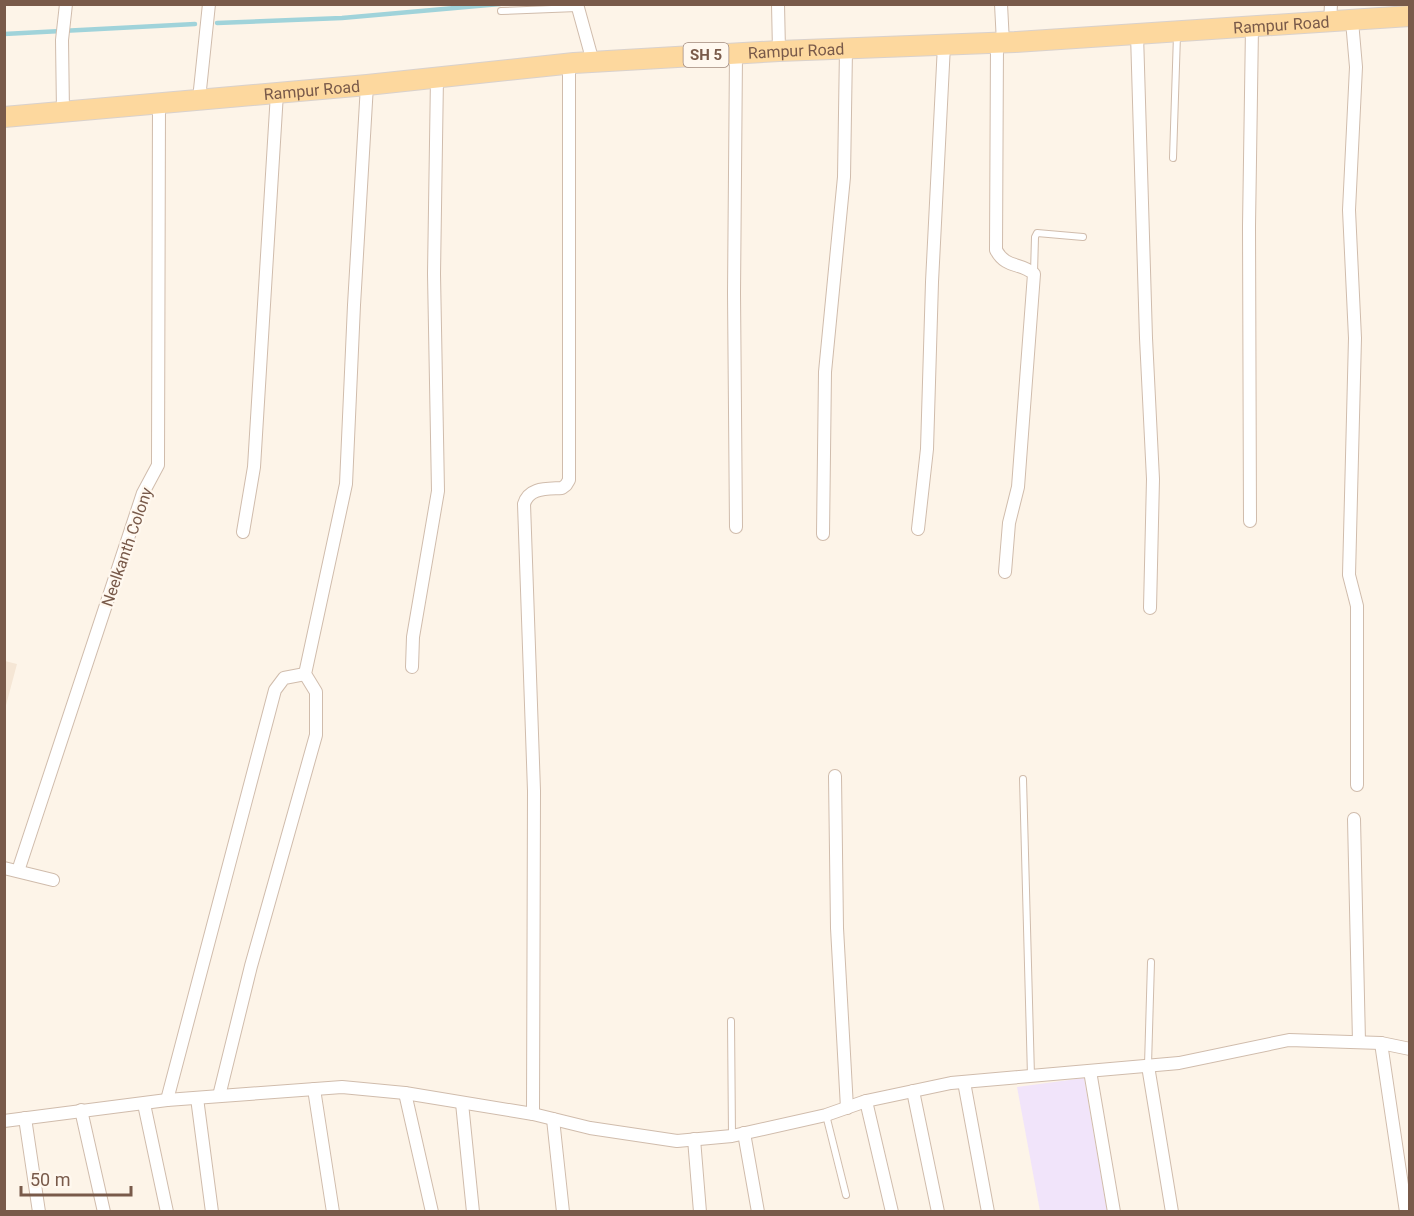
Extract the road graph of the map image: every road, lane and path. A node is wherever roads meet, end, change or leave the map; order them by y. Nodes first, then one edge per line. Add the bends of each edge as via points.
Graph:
1 (66, 4) edge
2 (209, 4) edge
3 (778, 4) edge
4 (1001, 4) edge
5 (577, 6) edge
6 (501, 10) dead end
7 (1330, 13) edge
8 (1410, 16) edge
9 (1352, 21) junction
10 (1252, 27) junction
11 (1177, 32) junction
12 (1137, 34) junction
13 (1000, 43) junction
14 (944, 45) junction
15 (846, 49) junction
16 (779, 51) junction
17 (736, 54) junction
18 (593, 62) junction
19 (569, 63) junction
20 (437, 77) junction
21 (366, 85) junction
22 (277, 93) junction
23 (199, 99) junction
24 (159, 104) junction
25 (63, 112) junction
26 (4, 117) edge
27 (1173, 158) dead end
28 (1083, 237) dead end
29 (1034, 274) junction
30 (1250, 521) dead end
31 (736, 527) dead end
32 (918, 529) dead end
33 (243, 532) dead end
34 (823, 534) dead end
35 (1005, 572) dead end
36 (1150, 608) dead end
37 (412, 667) dead end
38 (305, 674) junction
39 (835, 776) dead end
40 (1023, 779) dead end
41 (1357, 785) dead end
42 (1354, 819) dead end
43 (4, 868) edge
44 (18, 871) junction
45 (53, 880) dead end
46 (1151, 962) dead end
47 (731, 1022) dead end
48 (1359, 1042) junction
49 (1381, 1042) junction
50 (1410, 1049) edge
51 (1148, 1066) junction
52 (1090, 1071) junction
53 (1031, 1076) junction
54 (964, 1082) junction
55 (314, 1089) junction
56 (913, 1091) junction
57 (405, 1093) junction
58 (219, 1096) junction
59 (197, 1098) junction
60 (167, 1100) junction
61 (866, 1101) junction
62 (462, 1103) junction
63 (144, 1104) junction
64 (847, 1108) junction
65 (81, 1110) junction
66 (533, 1114) junction
67 (826, 1115) junction
68 (25, 1118) junction
69 (553, 1119) junction
70 (4, 1121) edge
71 (738, 1134) junction
72 (693, 1139) junction
73 (846, 1195) dead end
74 (39, 1212) edge
75 (104, 1212) edge
76 (167, 1212) edge
77 (212, 1212) edge
78 (333, 1212) edge
79 (432, 1212) edge
80 (473, 1212) edge
81 (563, 1212) edge
82 (700, 1212) edge
83 (758, 1212) edge
84 (892, 1212) edge
85 (938, 1212) edge
86 (988, 1212) edge
87 (1114, 1212) edge
88 (1172, 1212) edge
89 (1406, 1212) edge

1 - 25 street
2 - 23 street
3 - 16 street
4 - 13 street
5 - 6 lane
5 - 18 street
7 - 9 main road, Rampur Road / SH 5
7 - 10 main road, Rampur Road / SH 5
8 - 9 main road, Rampur Road / SH 5
9 - 41 street via 1356,67 1349,210 1355,338 1349,575 1358,606
10 - 11 main road, Rampur Road / SH 5
10 - 30 street
11 - 12 main road, Rampur Road / SH 5
11 - 27 lane
12 - 13 main road, Rampur Road / SH 5
12 - 36 street via 1153,479
13 - 14 main road, Rampur Road / SH 5
13 - 29 street via 996,250 1004,262
14 - 15 main road, Rampur Road / SH 5
14 - 32 street via 927,449
15 - 16 main road, Rampur Road / SH 5
15 - 34 street via 844,177 825,372
16 - 17 main road, Rampur Road / SH 5
17 - 18 main road, Rampur Road / SH 5
17 - 31 street
18 - 19 main road, Rampur Road / SH 5
19 - 20 main road, Rampur Road / SH 5
19 - 66 street via 569,480 562,488 533,491 524,504 534,791
20 - 21 main road, Rampur Road / SH 5
20 - 37 street via 434,274 438,491 413,637
21 - 22 main road, Rampur Road / SH 5
21 - 38 street via 346,484
22 - 23 main road, Rampur Road / SH 5
22 - 33 street via 254,467
23 - 24 main road, Rampur Road / SH 5
24 - 25 main road, Rampur Road / SH 5
24 - 44 street, Neelkanth Colony via 158,465 143,493
25 - 26 main road, Rampur Road / SH 5
28 - 29 lane via 1037,233
29 - 35 street via 1018,487 1009,523
38 - 58 street via 316,692 316,735
38 - 60 street via 284,678 275,690
39 - 64 street via 837,928
40 - 53 lane
42 - 48 street
43 - 44 street
44 - 45 street
46 - 51 lane
47 - 71 lane
48 - 49 street
48 - 51 street via 1289,1041
49 - 50 street
49 - 89 street
51 - 52 street
51 - 88 street
52 - 53 street
52 - 87 street
53 - 54 street
54 - 56 street
54 - 86 street
55 - 57 street via 342,1087
55 - 58 street
55 - 78 street
56 - 61 street
56 - 85 street
57 - 62 street
57 - 79 street
58 - 59 street
59 - 60 street
59 - 77 street
60 - 63 street
61 - 64 street
61 - 84 street
62 - 66 street
62 - 80 street
63 - 65 street
63 - 76 street
64 - 67 street
65 - 68 street
65 - 75 street
66 - 69 street
67 - 71 street
67 - 73 lane
68 - 70 street
68 - 74 street
69 - 72 street via 677,1141
69 - 81 street
71 - 72 street
71 - 83 street
72 - 82 street

